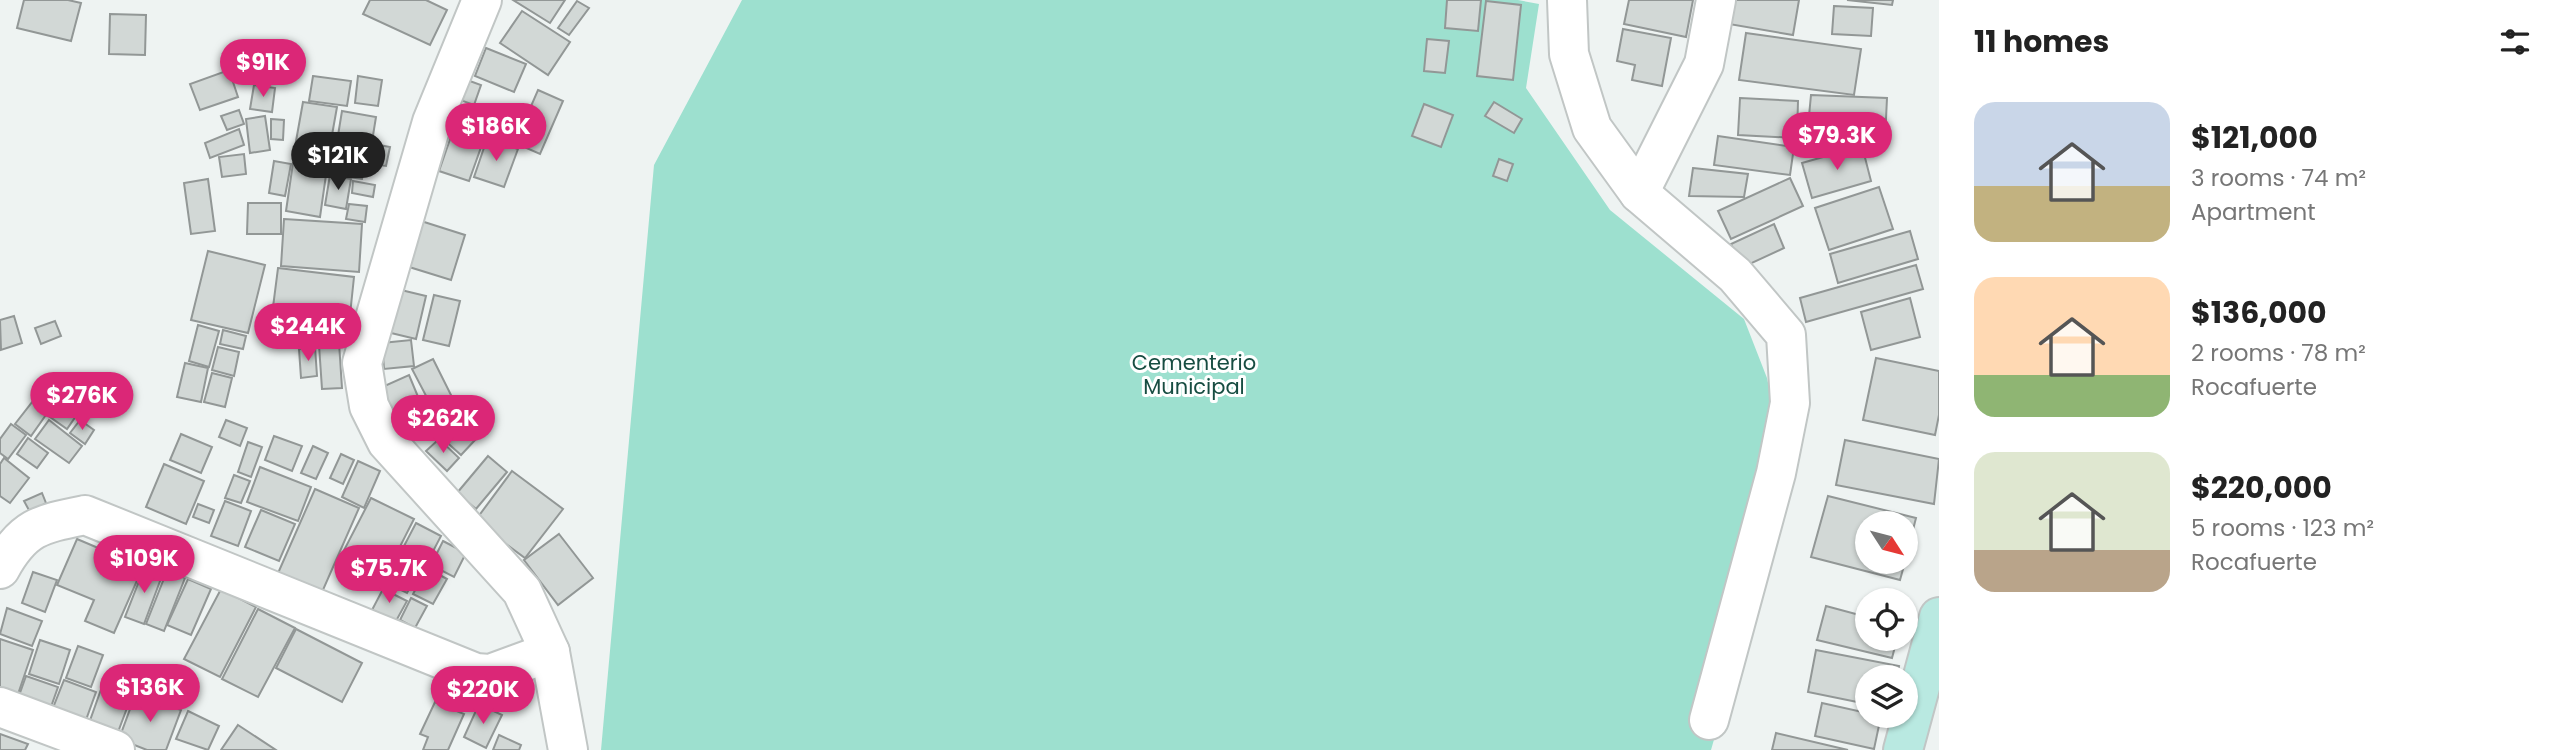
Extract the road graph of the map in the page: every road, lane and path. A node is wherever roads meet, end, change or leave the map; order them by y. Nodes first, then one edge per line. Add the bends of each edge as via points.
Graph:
1 (482, 0) edge
2 (1567, 0) edge
3 (1716, 0) edge
4 (1639, 193) junction
5 (0, 569) edge
6 (1939, 617) edge
7 (550, 652) junction
8 (0, 707) edge
9 (1709, 720) dead end
10 (115, 750) edge
11 (568, 750) edge
12 (1903, 750) edge

1 - 7 street via 432,122 362,363 369,406 387,442 522,592
2 - 4 street via 1569,54 1592,128
3 - 4 street via 1704,64
4 - 9 street via 1735,275 1786,335 1790,402 1776,473
5 - 7 street via 16,541 50,522 85,515 476,673 490,674
6 - 12 street
7 - 11 street
8 - 10 street

